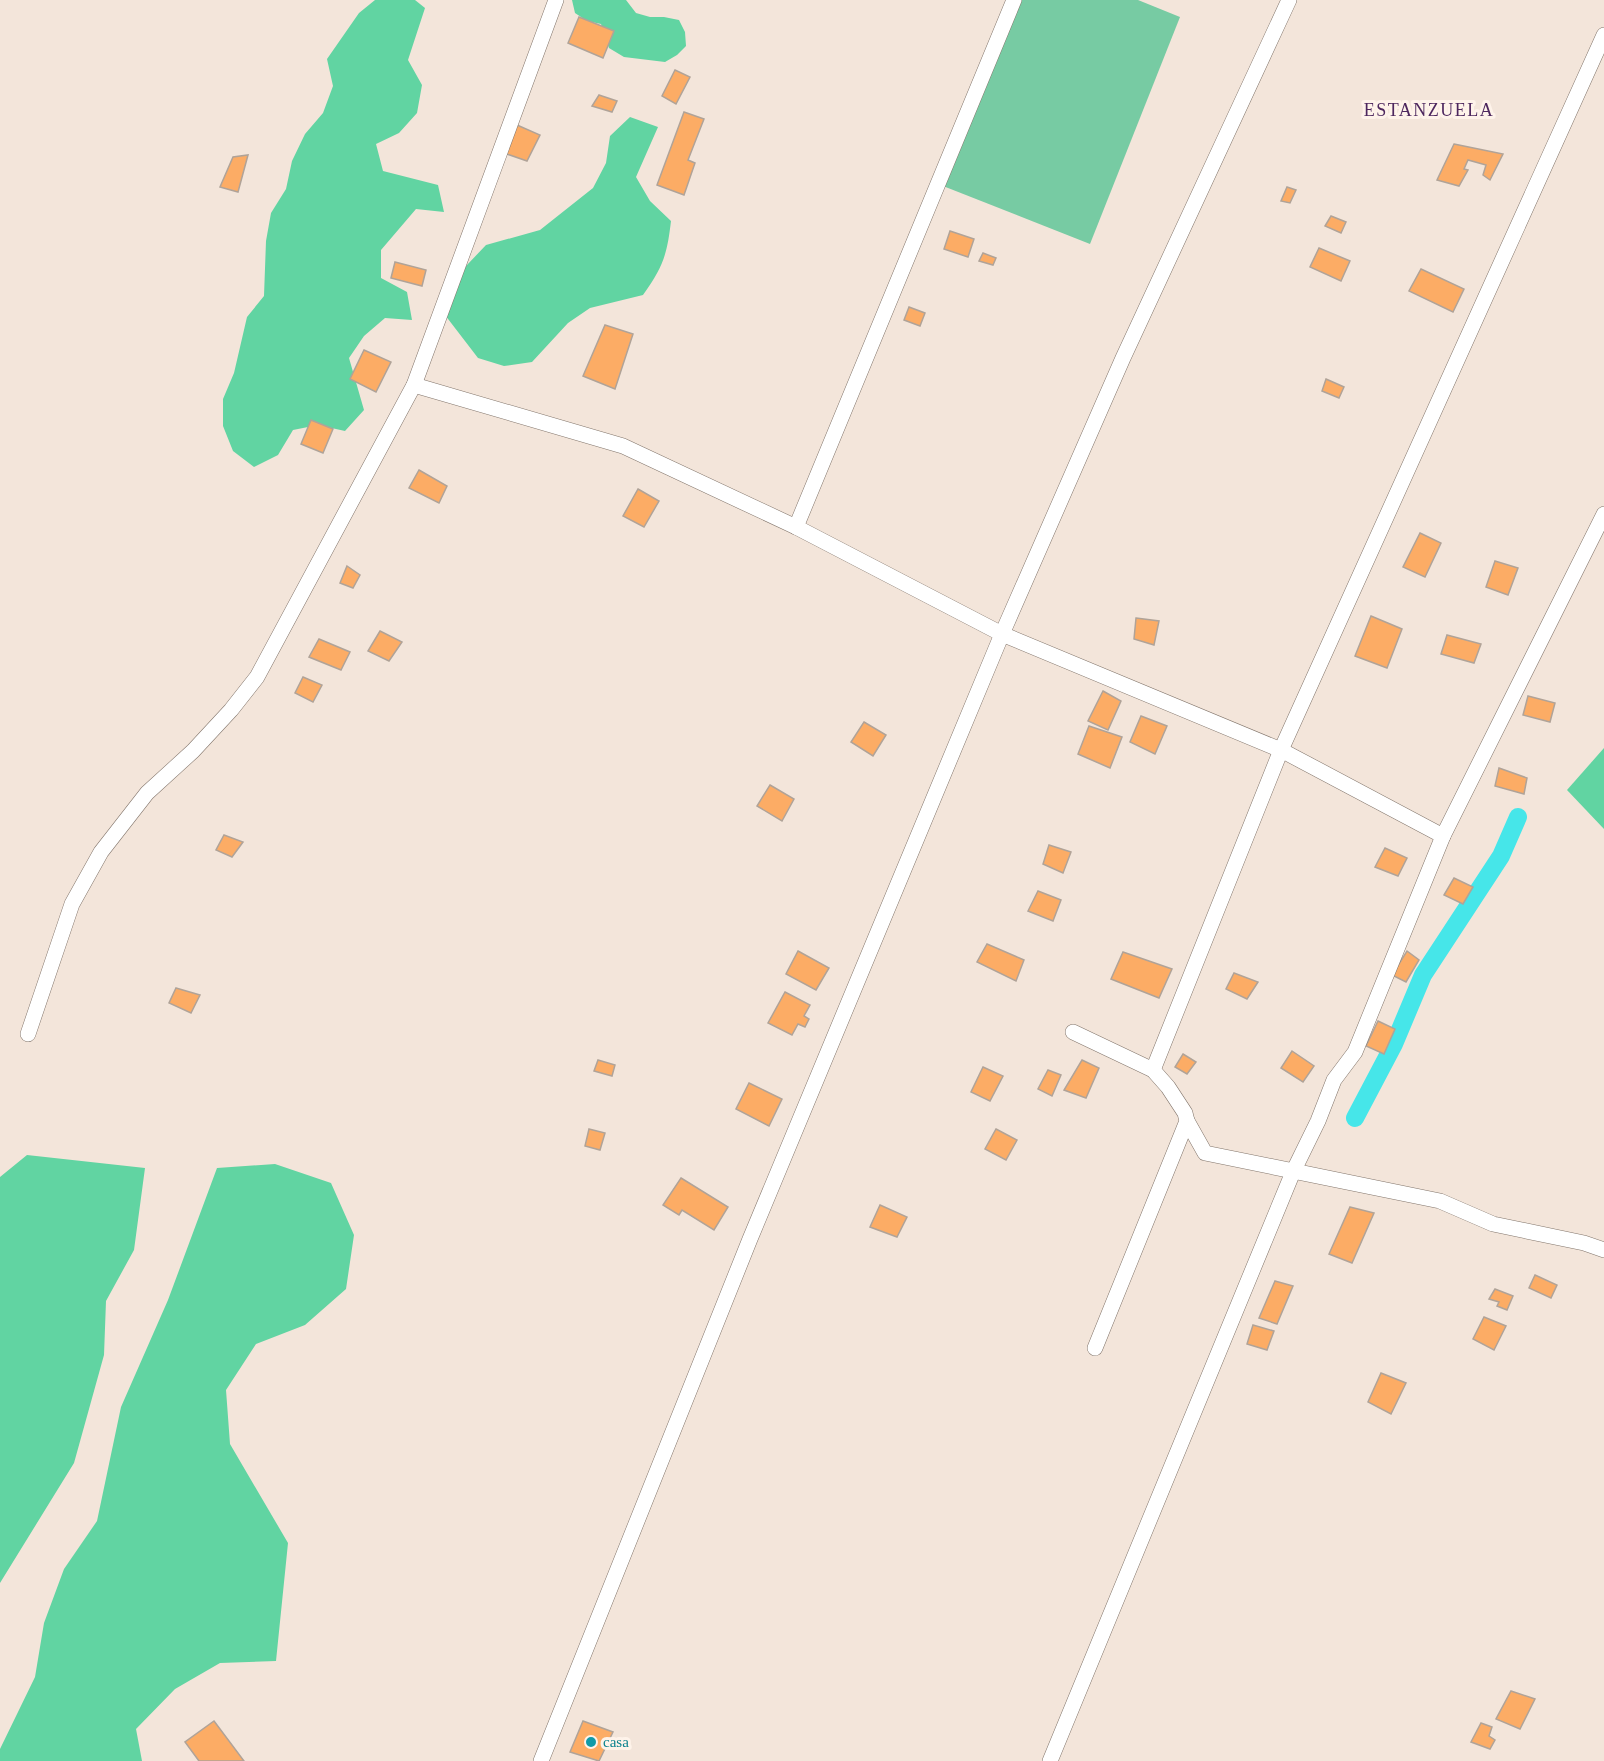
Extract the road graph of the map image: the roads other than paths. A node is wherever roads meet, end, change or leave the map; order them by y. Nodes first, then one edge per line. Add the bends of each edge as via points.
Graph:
1 (556, 0) edge
2 (1014, 0) edge
3 (1289, 0) edge
4 (1604, 35) edge
5 (414, 385) junction
6 (1604, 514) edge
7 (796, 527) junction
8 (1002, 634) junction
9 (1281, 750) junction
10 (1443, 836) junction
11 (1073, 1032) dead end
12 (28, 1034) dead end
13 (1153, 1070) junction
14 (1187, 1121) junction
15 (1293, 1172) junction
16 (1604, 1250) edge
17 (1095, 1348) dead end
18 (541, 1761) edge
19 (1050, 1761) edge

1 - 5 street
2 - 7 street
3 - 8 street via 1123,358
4 - 9 street
5 - 7 street via 623,446
5 - 12 street via 257,677 193,751 147,793 101,852 72,904
6 - 10 street
7 - 8 street
8 - 9 street
8 - 18 street via 750,1239
9 - 10 street
9 - 13 street
10 - 15 street via 1355,1052 1334,1080
11 - 13 street
13 - 14 street via 1168,1087
14 - 15 street via 1205,1153
14 - 17 street
15 - 16 street via 1440,1201 1493,1224
15 - 19 street

